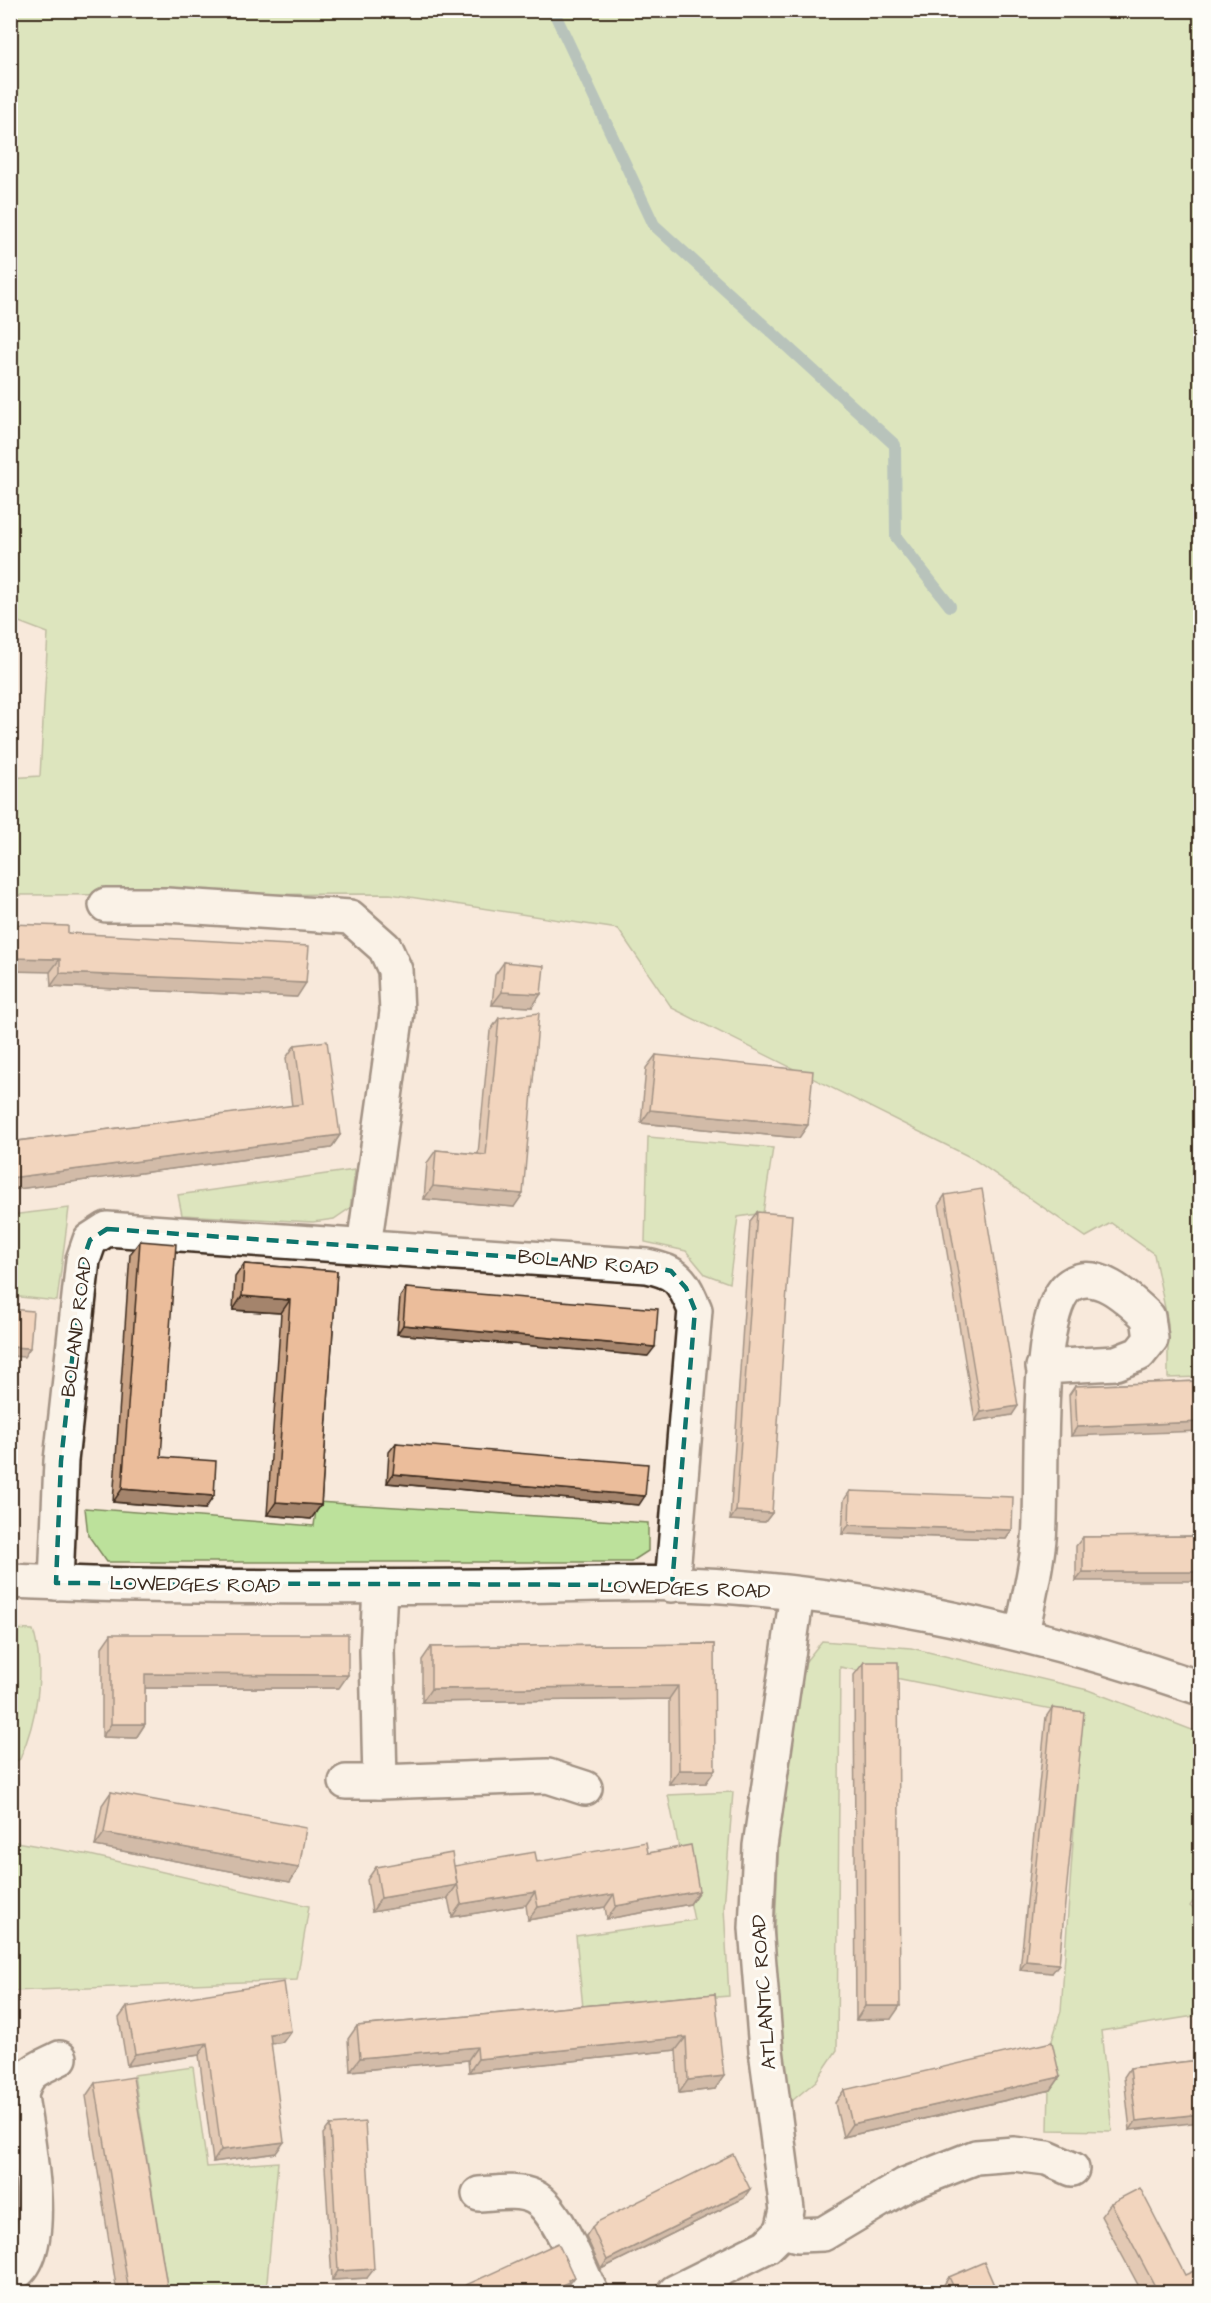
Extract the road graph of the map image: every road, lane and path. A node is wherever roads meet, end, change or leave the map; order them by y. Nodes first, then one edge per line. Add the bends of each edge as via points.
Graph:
1 (106, 905) dead end
2 (364, 1246) junction
3 (1043, 1367) dead end
4 (10, 1581) edge
5 (56, 1583) junction
6 (672, 1585) junction
7 (380, 1587) junction
8 (796, 1594) junction
9 (1022, 1633) junction
10 (1200, 1688) edge
11 (346, 1782) dead end
12 (381, 1782) junction
13 (585, 1788) dead end
14 (60, 2058) dead end
15 (1072, 2169) dead end
16 (479, 2194) dead end
17 (782, 2231) junction
18 (10, 2276) edge
19 (591, 2292) edge
20 (675, 2292) edge

1 - 2 street via 350,917 385,948 395,970 397,1012
2 - 5 street, BOLAND ROAD via 107,1229 90,1240 83,1260 61,1461
2 - 6 street, BOLAND ROAD via 647,1266 671,1271 686,1288 694,1310
3 - 9 street via 1039,1540
4 - 5 street, LOWEDGES ROAD
5 - 7 street, LOWEDGES ROAD
6 - 7 street, LOWEDGES ROAD
6 - 8 street, LOWEDGES ROAD
7 - 12 street via 377,1651
8 - 9 street, LOWEDGES ROAD via 907,1610
8 - 17 street, ATLANTIC ROAD via 760,1846 756,1928 766,2050 787,2210
9 - 10 street, LOWEDGES ROAD
11 - 12 street
12 - 13 street via 548,1776
14 - 18 street via 24,2079 21,2096 34,2238 28,2260
15 - 17 street via 1047,2158 1014,2154 976,2157 905,2185 823,2234
16 - 19 street via 534,2197 550,2211
17 - 20 street via 767,2246

